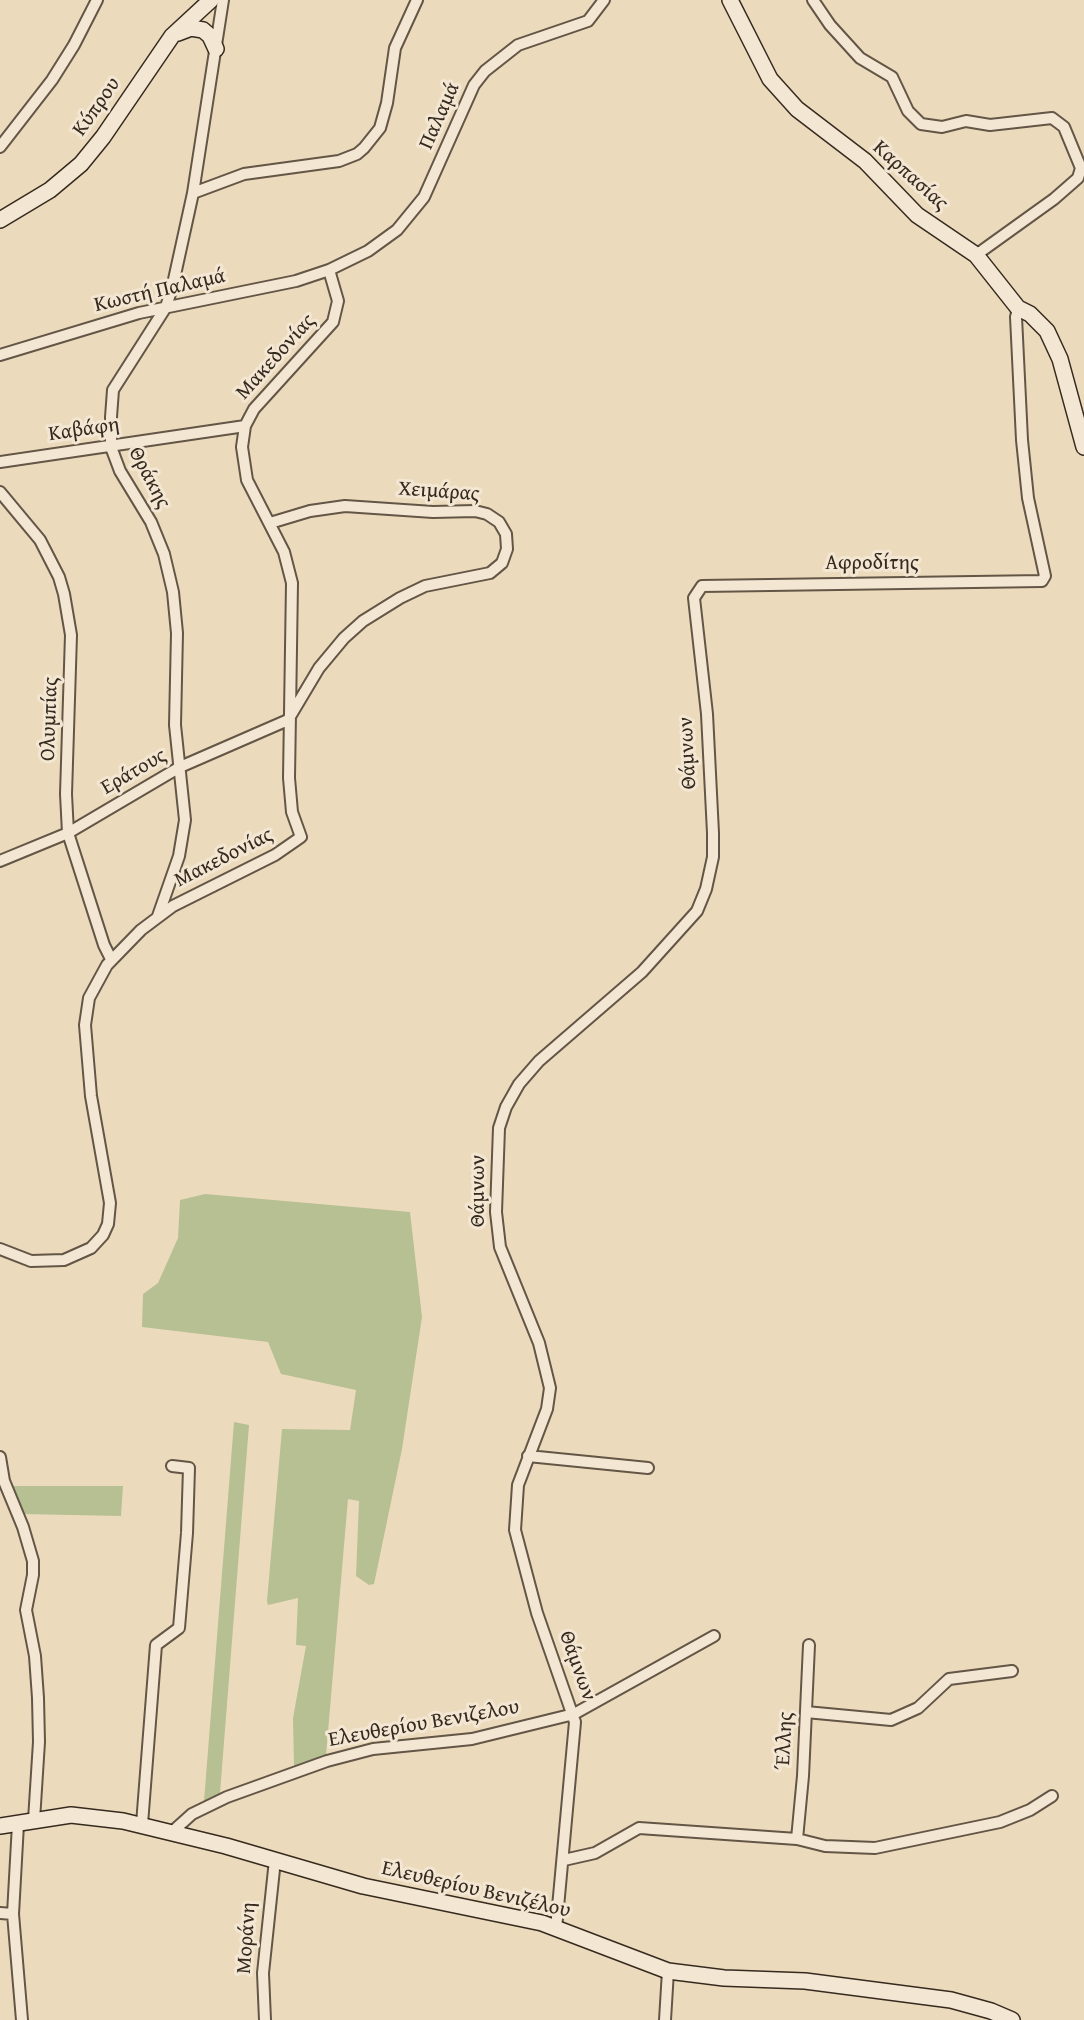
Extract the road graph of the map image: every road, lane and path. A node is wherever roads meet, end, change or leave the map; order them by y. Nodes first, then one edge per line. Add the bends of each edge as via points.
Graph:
1 (97, 0) edge
2 (197, 0) edge
3 (211, 0) edge
4 (223, 0) edge
5 (417, 0) edge
6 (604, 0) edge
7 (730, 0) edge
8 (813, 0) edge
9 (172, 36) junction
10 (216, 49) junction
11 (0, 147) edge
12 (193, 193) junction
13 (0, 210) edge
14 (0, 220) edge
15 (976, 255) junction
16 (329, 270) junction
17 (166, 307) junction
18 (1018, 308) junction
19 (0, 355) edge
20 (245, 426) junction
21 (111, 447) junction
22 (1084, 447) edge
23 (0, 462) edge
24 (0, 492) edge
25 (270, 523) junction
26 (702, 586) joint
27 (288, 720) junction
28 (180, 767) junction
29 (68, 833) junction
30 (0, 861) edge
31 (158, 916) junction
32 (111, 960) junction
33 (0, 1249) edge
34 (0, 1456) edge
35 (528, 1456) junction
36 (172, 1466) dead end
37 (648, 1468) dead end
38 (714, 1636) dead end
39 (809, 1645) dead end
40 (1012, 1671) dead end
41 (806, 1712) junction
42 (574, 1714) junction
43 (1052, 1796) dead end
44 (34, 1820) junction
45 (18, 1824) junction
46 (142, 1824) junction
47 (0, 1826) edge
48 (172, 1832) junction
49 (797, 1839) junction
50 (275, 1860) junction
51 (564, 1860) junction
52 (0, 1913) edge
53 (13, 1914) junction
54 (556, 1929) junction
55 (668, 1971) junction
56 (22, 2020) edge
57 (265, 2020) edge
58 (665, 2020) edge
59 (1012, 2020) edge

1 - 11 street via 52,80
2 - 13 main road, Κύπρου via 167,28 79,151 53,177
3 - 9 main road, Κύπρου
4 - 10 street, Θράκης
5 - 12 street via 395,48 380,128 364,148 339,161 244,174
6 - 16 street, Παλαμά via 582,25 527,41 496,60 474,85 416,210 383,241
7 - 15 main road, Καρπασίας via 770,79 797,110 865,161 917,215
8 - 15 street via 860,58 891,77 908,111 921,123 942,127 966,121 990,125 1052,118 1064,127 1081,168 1078,178
9 - 10 main road via 191,28 203,30
9 - 14 main road, Κύπρου via 81,164 50,190
10 - 12 street, Θράκης
12 - 17 street, Θράκης
15 - 18 main road, Καρπασίας
16 - 17 street, Κωστή Παλαμά via 296,281
16 - 20 street, Μακεδονίας via 338,301 333,322 254,409
17 - 19 street, Κωστή Παλαμά
17 - 21 street, Θράκης via 113,390
18 - 22 main road, Καρπασίας via 1040,322 1052,340
18 - 26 street, Αφροδίτης via 1022,440 1028,498 1045,576 1042,581
20 - 21 street, Καβάφη
20 - 25 street, Μακεδονίας via 243,470
21 - 23 street, Καβάφη
21 - 28 street, Θράκης via 120,471 151,522 173,592 177,633 175,725
24 - 29 street, Ολυμπίας via 40,540 59,577 68,613 72,655
25 - 27 street, Μακεδονίας via 284,552 291,583
25 - 27 street, Χειμάρας via 310,511 352,506 476,511 499,522 507,544 502,563 490,573 425,586 363,621 319,668
26 - 35 street, Θάμνων via 694,598 707,714 713,833 706,889 697,911 642,972 539,1061 519,1084 499,1128 496,1212 500,1246 539,1342 550,1388 548,1409
27 - 28 street, Εράτους
27 - 31 street, Μακεδονίας via 290,798 301,837 285,850
28 - 29 street, Εράτους
28 - 31 street, Θράκης via 184,832
29 - 30 street, Εράτους
29 - 32 street, Ολυμπίας
31 - 32 street, Μακεδονίας
32 - 33 street, Μακεδονίας via 91,991 84,1025 110,1203 106,1230 91,1248 64,1260 31,1261
34 - 44 street via 4,1480 33,1561 27,1610 38,1698
35 - 37 street
35 - 42 street, Θάμνων via 517,1491 515,1530 540,1623
36 - 46 street via 189,1468 186,1545 179,1628 156,1645
38 - 42 street, Ελευθερίου Βενιζελου
39 - 41 street, Έλλης
40 - 41 street via 949,1679 918,1708 891,1720
41 - 49 street, Έλλης
42 - 48 street, Ελευθερίου Βενιζελου via 472,1738 373,1749 327,1761 207,1806
42 - 51 street, Θάμνων
43 - 49 street via 1000,1822 875,1848 825,1846
44 - 45 main road, Ελευθερίου Βενιζέλου
44 - 46 main road, Ελευθερίου Βενιζέλου via 80,1815
45 - 47 main road, Ελευθερίου Βενιζέλου
45 - 53 street
46 - 48 main road, Ελευθερίου Βενιζέλου
48 - 50 main road, Ελευθερίου Βενιζέλου
49 - 51 street via 639,1828 595,1853
50 - 54 main road, Ελευθερίου Βενιζέλου via 363,1886 477,1908
50 - 57 street, Μοράνη via 263,1973
51 - 54 street, Θάμνων
52 - 53 street
53 - 56 street
54 - 55 main road, Ελευθερίου Βενιζέλου
55 - 58 street
55 - 59 main road, Ελευθερίου Βενιζέλου via 805,1981 951,2000

